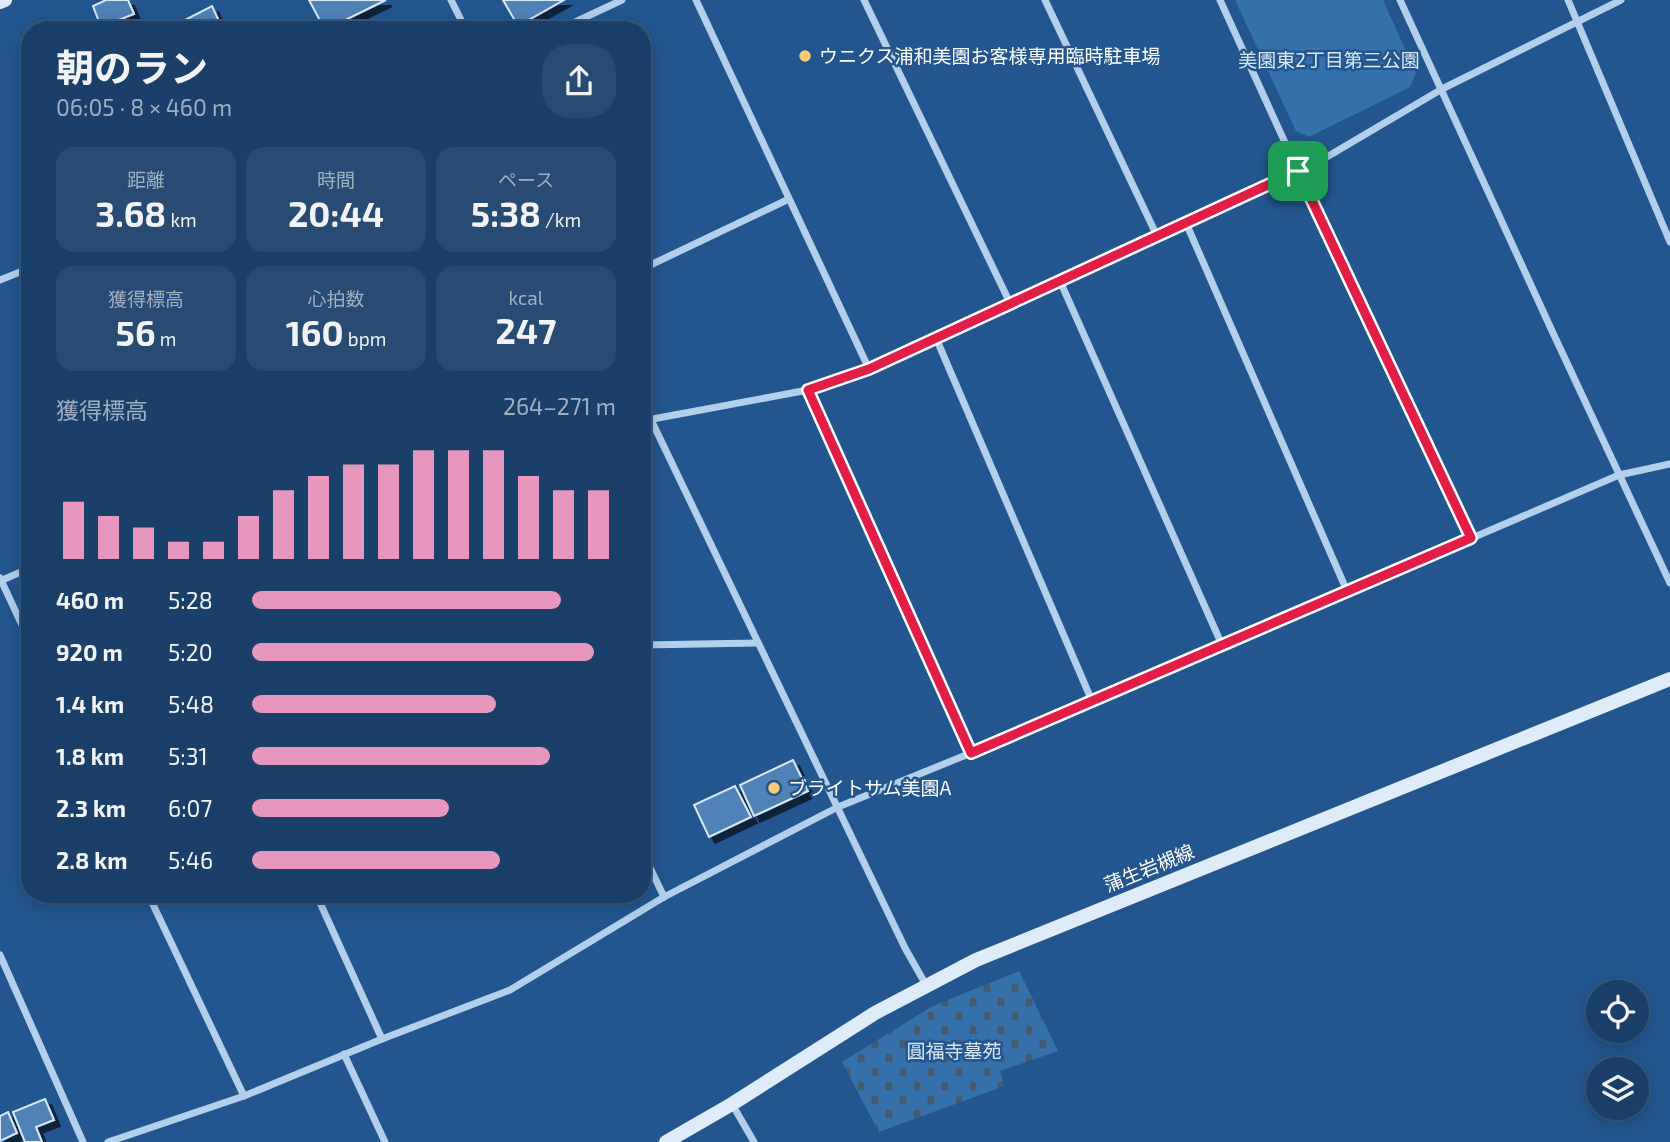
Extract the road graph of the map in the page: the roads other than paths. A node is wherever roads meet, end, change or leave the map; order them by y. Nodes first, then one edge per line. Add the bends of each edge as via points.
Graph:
1 (5, 0) edge
2 (451, 0) edge
3 (622, 0) edge
4 (696, 0) edge
5 (864, 0) edge
6 (1045, 0) edge
7 (1220, 0) edge
8 (1400, 0) edge
9 (1568, 0) edge
10 (1621, 0) edge
11 (0, 2) edge
12 (462, 21) edge
13 (577, 21) edge
14 (1577, 21) junction
15 (1443, 89) junction
16 (1298, 171) junction
17 (789, 199) junction
18 (1186, 223) junction
19 (1157, 236) junction
20 (1670, 242) edge
21 (651, 265) edge
22 (21, 274) edge
23 (0, 280) edge
24 (1060, 281) junction
25 (1010, 303) junction
26 (936, 338) junction
27 (869, 369) junction
28 (808, 390) junction
29 (651, 419) edge
30 (651, 428) edge
31 (1670, 464) edge
32 (1619, 475) junction
33 (1471, 538) junction
34 (21, 572) edge
35 (0, 580) edge
36 (1670, 583) edge
37 (1347, 591) junction
38 (21, 623) edge
39 (758, 643) junction
40 (651, 645) edge
41 (1222, 645) junction
42 (1670, 679) edge
43 (1092, 701) junction
44 (971, 753) junction
45 (838, 807) junction
46 (651, 869) edge
47 (664, 897) junction
48 (152, 903) edge
49 (320, 903) edge
50 (0, 955) edge
51 (926, 985) junction
52 (382, 1038) junction
53 (345, 1054) junction
54 (244, 1096) junction
55 (732, 1104) junction
56 (83, 1142) edge
57 (108, 1142) edge
58 (385, 1142) edge
59 (666, 1142) edge
60 (754, 1142) edge

1 - 11 main road
2 - 12 street
3 - 13 street
4 - 17 street
5 - 25 street
6 - 19 street
7 - 16 street
8 - 15 street
9 - 14 street
10 - 14 street
14 - 15 street
14 - 20 street
15 - 16 street
15 - 32 street
16 - 18 street
16 - 33 street
17 - 21 street
17 - 27 street
18 - 19 street
18 - 37 street
19 - 24 street
22 - 23 street
24 - 25 street
24 - 41 street
25 - 26 street
26 - 27 street
26 - 43 street
27 - 28 street
28 - 29 street
28 - 44 street
30 - 39 street
31 - 32 street
32 - 33 street
32 - 36 street
33 - 37 street
34 - 35 street
35 - 38 street
37 - 41 street
39 - 40 street
39 - 45 street
41 - 43 street
42 - 51 main road, 蒲生岩槻線 via 1022,940
43 - 44 street
44 - 45 street
45 - 47 street
45 - 51 street
46 - 47 street
47 - 52 street via 510,990
48 - 54 street
49 - 52 street
50 - 56 street
51 - 55 main road, 蒲生岩槻線
52 - 53 street
53 - 54 street
53 - 58 street
54 - 57 street
55 - 59 main road, 蒲生岩槻線
55 - 60 street

